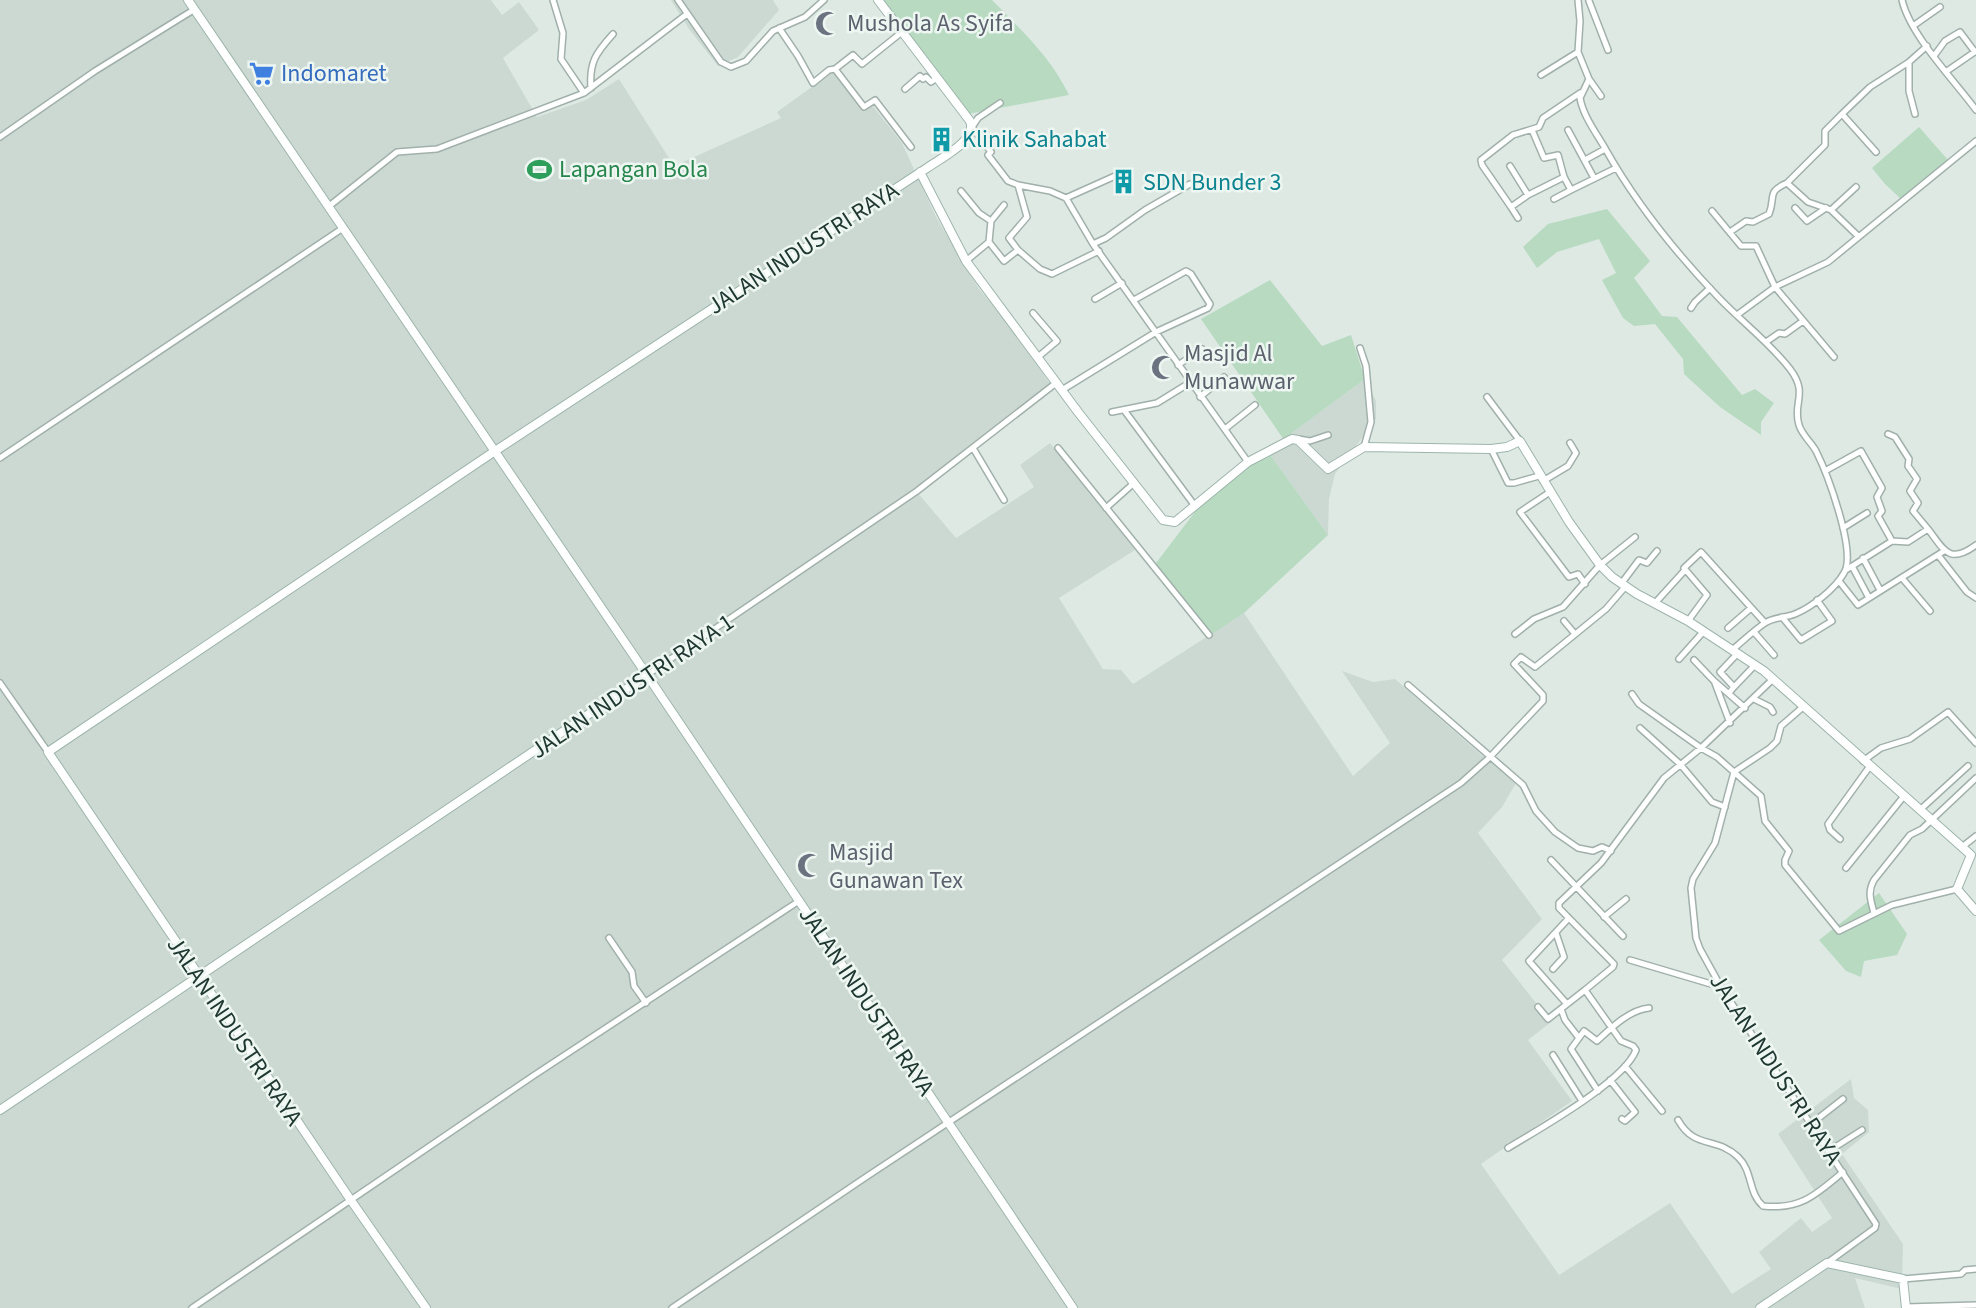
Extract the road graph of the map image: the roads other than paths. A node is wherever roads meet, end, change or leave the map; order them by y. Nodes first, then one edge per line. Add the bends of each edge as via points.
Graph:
1 (188, 0) edge
2 (552, 0) edge
3 (678, 0) edge
4 (824, 0) edge
5 (878, 0) edge
6 (1902, 0) edge
7 (1590, 1) edge
8 (1578, 3) edge
9 (1940, 7) dead end
10 (195, 9) junction
11 (687, 14) junction
12 (1913, 26) junction
13 (779, 29) junction
14 (902, 32) junction
15 (612, 34) dead end
16 (1927, 47) junction
17 (1608, 50) dead end
18 (1578, 52) junction
19 (1975, 52) edge
20 (1934, 56) junction
21 (1909, 62) junction
22 (835, 69) junction
23 (1947, 71) junction
24 (1541, 75) dead end
25 (937, 78) junction
26 (1589, 79) junction
27 (591, 88) junction
28 (905, 89) dead end
29 (1582, 92) junction
30 (584, 93) junction
31 (1601, 96) dead end
32 (1000, 103) dead end
33 (1976, 110) edge
34 (1842, 114) junction
35 (1915, 114) dead end
36 (972, 127) junction
37 (1532, 130) junction
38 (1568, 130) dead end
39 (0, 137) edge
40 (1976, 141) edge
41 (911, 147) dead end
42 (1605, 149) junction
43 (1876, 152) dead end
44 (1585, 160) junction
45 (1510, 166) dead end
46 (1616, 167) junction
47 (920, 172) junction
48 (1124, 172) dead end
49 (1564, 177) junction
50 (1594, 178) junction
51 (1787, 183) junction
52 (1190, 184) dead end
53 (1018, 186) junction
54 (1856, 187) dead end
55 (961, 191) dead end
56 (1571, 191) junction
57 (1528, 195) junction
58 (1066, 198) junction
59 (1554, 199) dead end
60 (1004, 205) dead end
61 (328, 207) junction
62 (1511, 207) junction
63 (1795, 208) dead end
64 (1828, 209) junction
65 (1712, 211) dead end
66 (1518, 218) dead end
67 (991, 221) junction
68 (343, 228) junction
69 (1730, 232) junction
70 (1858, 236) junction
71 (989, 242) junction
72 (1093, 244) junction
73 (1018, 250) junction
74 (1099, 251) junction
75 (966, 261) junction
76 (1122, 282) junction
77 (1775, 287) junction
78 (1710, 288) junction
79 (1095, 299) dead end
80 (1135, 300) junction
81 (1691, 308) dead end
82 (1033, 313) dead end
83 (1737, 314) junction
84 (1803, 321) junction
85 (1156, 332) junction
86 (1766, 342) junction
87 (1360, 348) dead end
88 (1202, 349) dead end
89 (1038, 357) junction
90 (1834, 357) dead end
91 (1178, 365) junction
92 (1224, 377) dead end
93 (1191, 382) junction
94 (1059, 386) junction
95 (1200, 397) junction
96 (1488, 397) dead end
97 (1255, 405) dead end
98 (1124, 410) junction
99 (1112, 412) dead end
100 (1225, 429) junction
101 (1328, 435) dead end
102 (1888, 435) dead end
103 (1295, 438) junction
104 (1520, 441) junction
105 (1570, 443) dead end
106 (1058, 447) dead end
107 (1364, 447) junction
108 (973, 449) junction
109 (1491, 449) junction
110 (495, 450) junction
111 (0, 458) edge
112 (1248, 462) junction
113 (1826, 472) junction
114 (1541, 479) junction
115 (1133, 483) junction
116 (1550, 492) junction
117 (1004, 500) dead end
118 (1195, 506) junction
119 (1106, 508) junction
120 (1867, 513) dead end
121 (1843, 528) junction
122 (1928, 529) junction
123 (1634, 537) dead end
124 (1892, 541) junction
125 (1976, 545) edge
126 (1657, 551) dead end
127 (1944, 551) junction
128 (1938, 555) junction
129 (1863, 558) junction
130 (1600, 565) junction
131 (1852, 566) junction
132 (1685, 570) junction
133 (1846, 570) junction
134 (1902, 578) junction
135 (1839, 581) junction
136 (1585, 584) junction
137 (1623, 585) junction
138 (1880, 590) junction
139 (1869, 598) junction
140 (1976, 598) edge
141 (1817, 600) junction
142 (1656, 602) junction
143 (1751, 608) junction
144 (1930, 611) dead end
145 (1782, 617) junction
146 (1564, 621) dead end
147 (1688, 621) junction
148 (1765, 623) junction
149 (1728, 628) dead end
150 (1704, 631) junction
151 (1754, 632) junction
152 (1514, 634) dead end
153 (1575, 634) junction
154 (1209, 635) dead end
155 (1735, 652) junction
156 (1774, 655) dead end
157 (1679, 659) dead end
158 (1694, 660) dead end
159 (1755, 665) junction
160 (647, 675) junction
161 (1773, 679) junction
162 (1714, 681) junction
163 (0, 683) edge
164 (1408, 685) dead end
165 (1734, 687) junction
166 (1729, 693) junction
167 (1632, 694) dead end
168 (1754, 699) junction
169 (1803, 707) junction
170 (1745, 708) junction
171 (1773, 712) dead end
172 (1730, 723) junction
173 (1640, 728) dead end
174 (1976, 743) edge
175 (1701, 748) junction
176 (48, 752) junction
177 (1489, 758) junction
178 (1680, 764) junction
179 (1867, 764) junction
180 (1968, 765) dead end
181 (1734, 772) junction
182 (1976, 778) edge
183 (1904, 796) junction
184 (1725, 807) junction
185 (1921, 809) junction
186 (1932, 818) junction
187 (1976, 836) edge
188 (1840, 839) dead end
189 (1962, 847) junction
190 (1611, 851) junction
191 (1973, 857) edge
192 (1551, 860) dead end
193 (1846, 867) dead end
194 (1576, 887) junction
195 (1957, 889) junction
196 (1626, 899) dead end
197 (799, 901) junction
198 (1976, 911) edge
199 (1874, 914) junction
200 (1604, 917) junction
201 (1568, 919) junction
202 (1556, 933) junction
203 (1623, 936) dead end
204 (609, 938) dead end
205 (1630, 960) dead end
206 (1553, 969) dead end
207 (198, 976) junction
208 (1721, 987) junction
209 (1585, 990) junction
210 (646, 1003) junction
211 (1567, 1004) junction
212 (1538, 1007) dead end
213 (1649, 1008) dead end
214 (1561, 1009) junction
215 (1611, 1028) junction
216 (1579, 1038) junction
217 (1553, 1055) dead end
218 (1625, 1066) junction
219 (1610, 1080) junction
220 (1598, 1091) junction
221 (1843, 1099) dead end
222 (1582, 1101) junction
223 (0, 1110) edge
224 (1662, 1111) dead end
225 (1635, 1112) junction
226 (1622, 1119) dead end
227 (1642, 1120) dead end
228 (1678, 1120) dead end
229 (949, 1122) junction
230 (1811, 1124) junction
231 (1862, 1130) dead end
232 (1508, 1148) dead end
233 (1829, 1151) junction
234 (1843, 1172) junction
235 (350, 1199) junction
236 (1827, 1264) junction
237 (1976, 1269) edge
238 (1903, 1279) junction
239 (1976, 1305) edge
240 (1906, 1307) edge
241 (192, 1308) edge
242 (426, 1308) edge
243 (672, 1308) edge
244 (1073, 1308) edge
245 (1760, 1308) edge

1 - 10 street, JALAN INDUSTRI RAYA
2 - 30 street via 563,33 561,59
3 - 11 street
4 - 13 street via 805,17
5 - 14 street
6 - 12 street
7 - 8 street
7 - 17 street
8 - 18 street
9 - 12 street
10 - 39 street
10 - 61 street, JALAN INDUSTRI RAYA
11 - 13 street via 721,62 731,67 746,61
11 - 27 street
12 - 16 street
13 - 22 street via 813,83
14 - 22 street via 862,64 853,55
14 - 25 street
15 - 27 street via 590,69
16 - 20 street
16 - 21 street
18 - 24 street
18 - 26 street
19 - 20 street via 1960,32 1945,41
19 - 23 street
20 - 23 street
21 - 34 street via 1870,87
21 - 35 street
22 - 41 street via 864,107 874,100
23 - 33 street
25 - 28 street via 931,82 920,76
25 - 36 street
26 - 29 street
26 - 31 street
27 - 30 street
29 - 37 street
29 - 42 street via 1582,106
30 - 61 street via 437,149 397,152
32 - 36 street
34 - 43 street
34 - 51 street via 1825,131 1825,145
36 - 47 street, JALAN INDUSTRI RAYA via 965,140
36 - 53 street via 1003,177
37 - 49 street via 1544,158 1558,155
37 - 62 street via 1513,135 1481,160
38 - 44 street
40 - 70 street
42 - 44 street
42 - 46 street
44 - 50 street
45 - 57 street
46 - 50 street
46 - 78 street via 1667,241
47 - 75 street
47 - 110 street, JALAN INDUSTRI RAYA
48 - 58 street
49 - 56 street
49 - 57 street
50 - 56 street
51 - 64 street via 1808,202
51 - 69 street via 1772,194 1769,214 1753,222 1746,220
52 - 72 street
53 - 58 street
53 - 73 street via 1027,217 1009,237
54 - 64 street
55 - 67 street
56 - 59 street
57 - 62 street
58 - 72 street
60 - 67 street
61 - 68 street, JALAN INDUSTRI RAYA
62 - 66 street
63 - 64 street via 1807,221
64 - 70 street
65 - 69 street
67 - 71 street
68 - 110 street, JALAN INDUSTRI RAYA
68 - 111 street
69 - 77 street via 1742,247 1756,246
70 - 77 street via 1828,262
71 - 73 street via 1004,261
71 - 75 street
72 - 74 street
73 - 74 street via 1052,274
74 - 76 street
75 - 89 street
76 - 79 street
76 - 80 street
77 - 83 street
77 - 84 street
78 - 81 street
78 - 83 street
80 - 85 street
80 - 85 street, JALAN INDUSTRI RAYA 1 via 1183,272 1191,274 1209,306
82 - 89 street via 1058,341
83 - 86 street
84 - 86 street
84 - 90 street
85 - 91 street
85 - 94 street, JALAN INDUSTRI RAYA 1
86 - 113 street via 1800,388 1799,426
87 - 107 street via 1371,422
88 - 91 street
89 - 94 street
91 - 93 street
92 - 95 street
93 - 95 street
93 - 98 street via 1157,403
94 - 108 street, JALAN INDUSTRI RAYA 1
94 - 115 street
95 - 100 street
96 - 104 street
97 - 100 street
98 - 99 street
98 - 118 street
100 - 112 street
101 - 103 street via 1310,441
102 - 122 street via 1895,437 1909,459 1908,466 1917,479 1910,489 1918,503 1913,511
103 - 107 street via 1328,469
103 - 112 street
104 - 109 street
104 - 114 street
105 - 114 street via 1576,453 1568,466
106 - 119 street
107 - 109 street
108 - 117 street
108 - 160 street, JALAN INDUSTRI RAYA 1
109 - 114 street via 1508,483
110 - 160 street, JALAN INDUSTRI RAYA
110 - 176 street, JALAN INDUSTRI RAYA
112 - 118 street
113 - 121 street
113 - 124 street via 1861,451 1882,488 1877,498 1882,510 1878,516
114 - 116 street
115 - 118 street via 1154,512 1169,522
115 - 119 street
116 - 130 street
116 - 136 street via 1520,512 1569,577 1578,574
119 - 154 street
120 - 121 street
121 - 133 street
122 - 124 street via 1908,542
122 - 127 street
123 - 130 street
124 - 129 street
125 - 127 street via 1962,555
126 - 137 street via 1647,563 1640,560
127 - 128 street
128 - 134 street
128 - 140 street via 1966,592
129 - 131 street
129 - 138 street
130 - 136 street
130 - 137 street
131 - 133 street
131 - 139 street
132 - 142 street
132 - 143 street via 1702,553
132 - 147 street via 1707,595
133 - 135 street
134 - 138 street
134 - 144 street
135 - 139 street via 1858,605
135 - 141 street
136 - 152 street via 1563,607
137 - 142 street
137 - 153 street via 1606,609
138 - 139 street
141 - 145 street
141 - 145 street via 1832,621 1801,640
142 - 147 street
143 - 148 street
143 - 149 street
145 - 148 street
146 - 153 street
147 - 150 street
148 - 151 street
150 - 155 street
150 - 157 street
151 - 155 street
151 - 156 street
153 - 177 street via 1535,667 1521,657 1514,664 1544,699
155 - 159 street
155 - 165 street via 1720,672
158 - 162 street
159 - 161 street
159 - 165 street
160 - 197 street, JALAN INDUSTRI RAYA
160 - 207 street, JALAN INDUSTRI RAYA 1
161 - 168 street
161 - 169 street
162 - 166 street
162 - 172 street
163 - 176 street, JALAN INDUSTRI RAYA
164 - 177 street
165 - 166 street
166 - 170 street
167 - 175 street via 1639,704
168 - 170 street
168 - 171 street
169 - 179 street
169 - 181 street via 1781,726 1770,748
170 - 172 street
172 - 175 street
173 - 178 street
174 - 179 street via 1948,712 1910,739 1881,748
175 - 178 street
175 - 181 street
176 - 207 street, JALAN INDUSTRI RAYA
177 - 190 street via 1523,785 1541,816 1572,845
177 - 229 street via 1436,801
178 - 184 street via 1712,802
178 - 190 street via 1661,782
179 - 183 street
179 - 188 street via 1828,824
180 - 185 street
181 - 184 street, JALAN INDUSTRI RAYA
181 - 199 street via 1762,797 1765,821 1789,851 1784,863 1839,931
182 - 186 street
183 - 185 street
183 - 193 street
184 - 208 street, JALAN INDUSTRI RAYA via 1715,843 1691,888 1696,938
185 - 186 street
186 - 189 street
186 - 199 street via 1910,835 1874,880 1870,896
187 - 189 street
189 - 191 street
190 - 194 street
191 - 195 street
192 - 194 street
194 - 200 street
194 - 201 street via 1558,906
195 - 198 street
195 - 199 street
196 - 200 street
197 - 210 street
197 - 229 street, JALAN INDUSTRI RAYA
200 - 203 street
201 - 202 street
201 - 209 street via 1614,966
202 - 206 street via 1564,957
202 - 211 street via 1529,961
204 - 210 street
205 - 208 street
207 - 223 street, JALAN INDUSTRI RAYA 1
207 - 235 street, JALAN INDUSTRI RAYA
208 - 230 street, JALAN INDUSTRI RAYA
209 - 211 street
209 - 215 street
210 - 235 street
211 - 214 street
212 - 214 street via 1548,1018
213 - 215 street
214 - 216 street
215 - 216 street via 1597,1041 1585,1031
215 - 218 street via 1636,1050
216 - 220 street via 1571,1051
217 - 222 street
218 - 219 street
218 - 224 street
219 - 220 street
219 - 225 street
220 - 222 street
221 - 230 street
222 - 232 street
225 - 226 street
225 - 227 street
228 - 234 street via 1690,1137 1722,1146 1738,1157 1751,1191 1763,1206 1798,1204
229 - 243 street
229 - 244 street, JALAN INDUSTRI RAYA
230 - 233 street, JALAN INDUSTRI RAYA
231 - 233 street
233 - 234 street, JALAN INDUSTRI RAYA
234 - 236 street, JALAN INDUSTRI RAYA via 1876,1226
235 - 241 street
235 - 242 street, JALAN INDUSTRI RAYA
236 - 238 street
236 - 245 street, JALAN INDUSTRI RAYA
237 - 238 street
238 - 240 street
239 - 240 street

